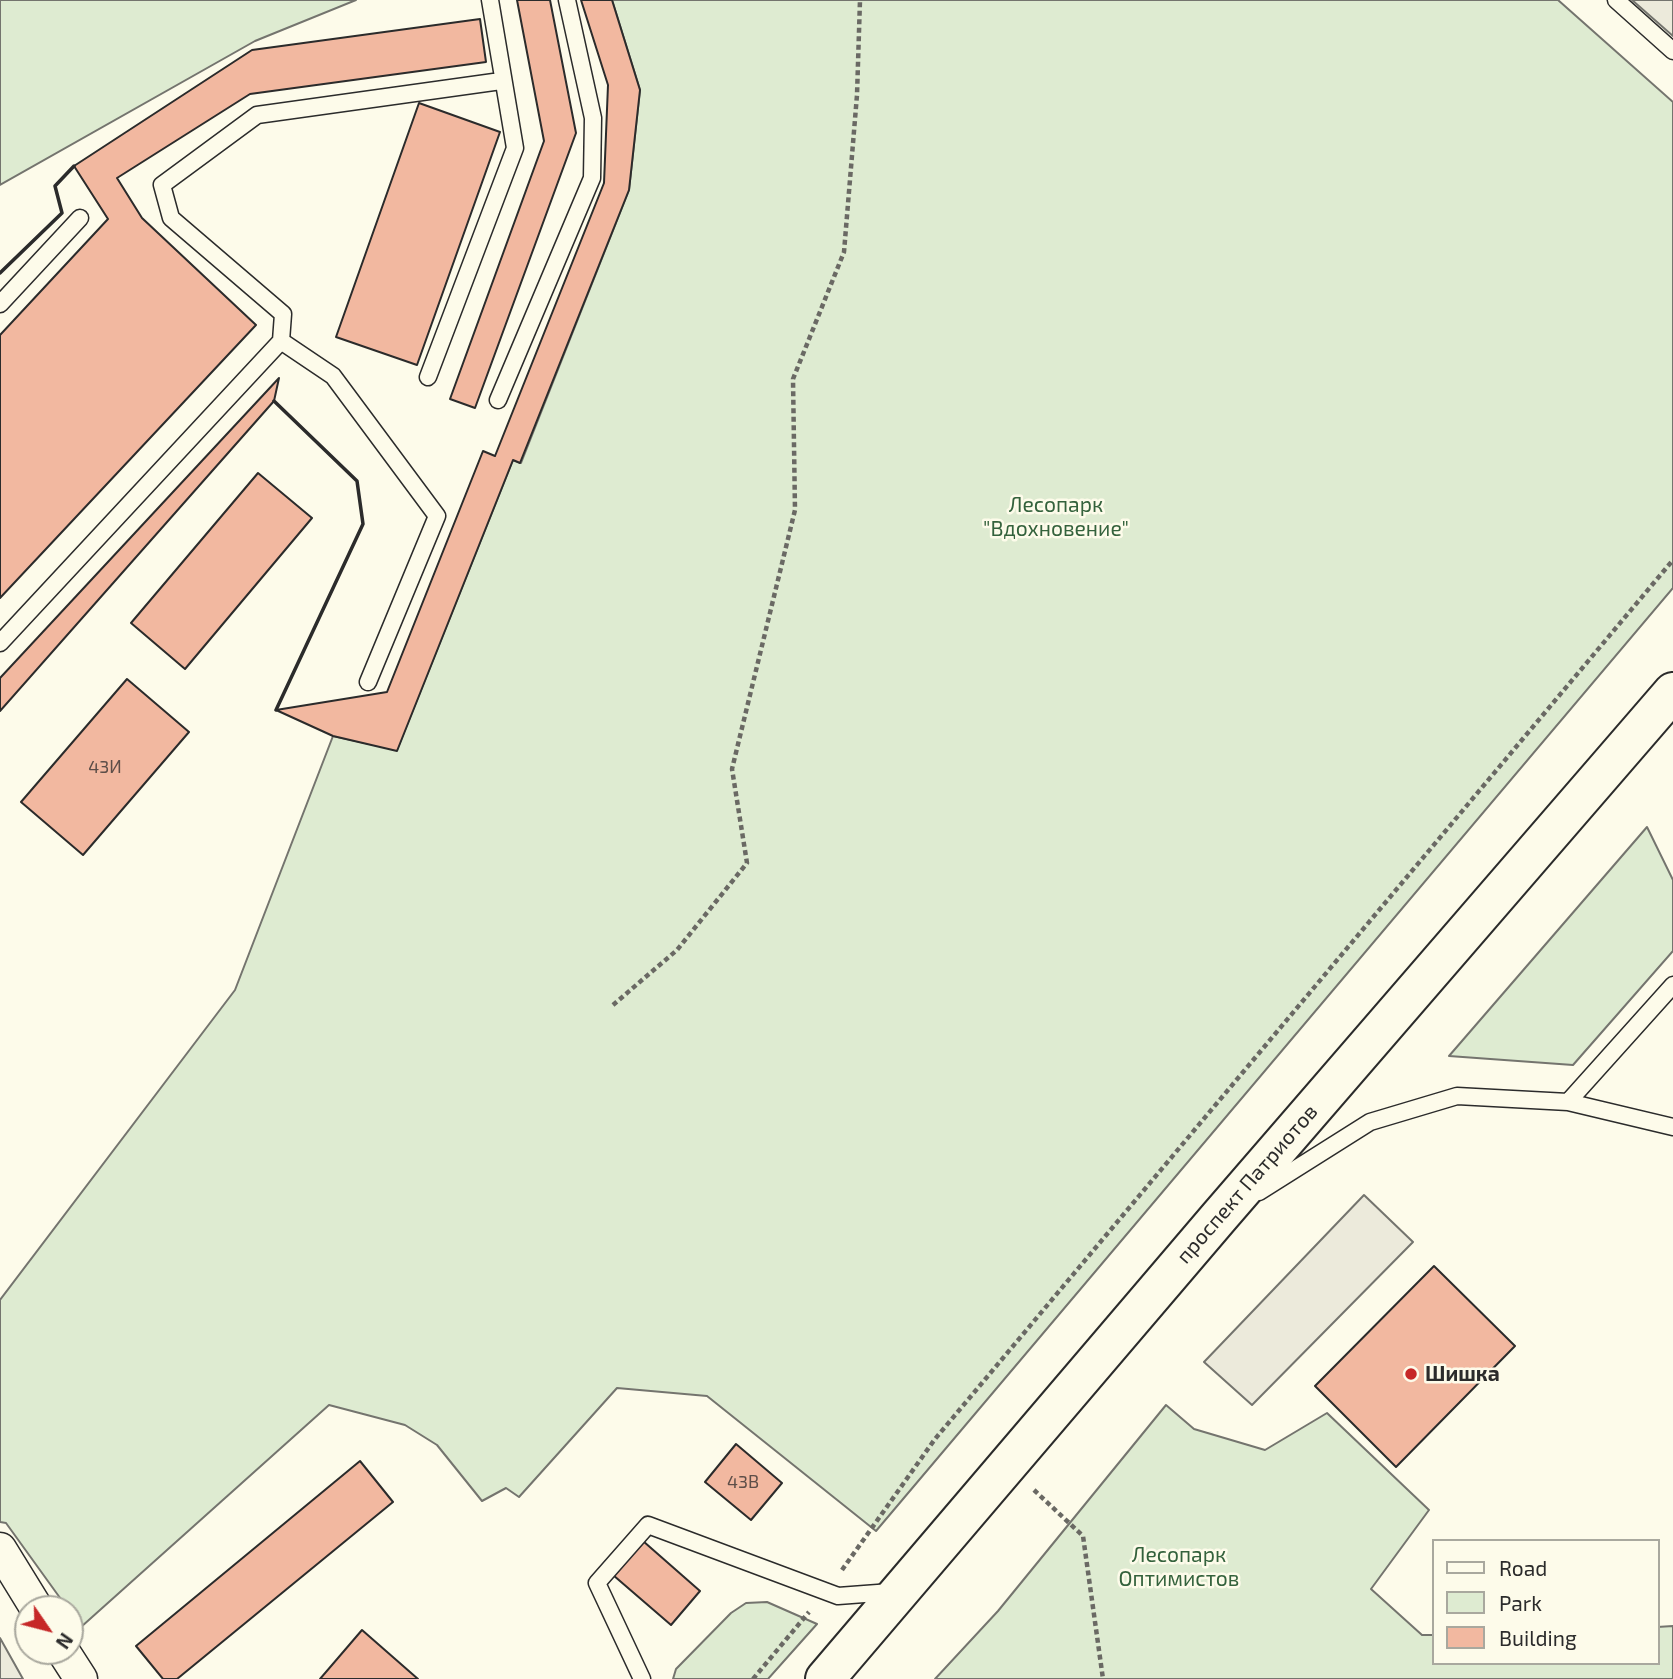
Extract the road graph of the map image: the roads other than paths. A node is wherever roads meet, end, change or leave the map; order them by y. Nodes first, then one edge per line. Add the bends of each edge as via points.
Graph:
1 (489, 0) edge
2 (567, 0) edge
3 (1616, 0) edge
4 (1673, 51) edge
5 (502, 81) junction
6 (80, 218) dead end
7 (0, 304) edge
8 (281, 341) junction
9 (428, 377) dead end
10 (498, 400) dead end
11 (0, 643) edge
12 (368, 682) dead end
13 (1673, 692) edge
14 (1673, 985) edge
15 (1568, 1102) junction
16 (1673, 1127) edge
17 (1219, 1217) junction
18 (0, 1549) edge
19 (897, 1591) junction
20 (28, 1595) edge
21 (642, 1679) edge
22 (825, 1679) edge

1 - 5 lane
2 - 10 lane via 593,118 592,178
3 - 4 lane
5 - 8 lane via 257,115 162,185 171,218 283,314
5 - 9 lane via 515,148
6 - 7 lane
8 - 11 lane
8 - 12 lane via 333,376 437,516
13 - 17 highway, проспект Патриотов
14 - 15 lane
15 - 16 lane
15 - 17 lane via 1457,1096 1370,1122
17 - 19 highway, проспект Патриотов
18 - 20 street
19 - 21 lane via 838,1596 648,1525 597,1583
19 - 22 highway, проспект Патриотов

